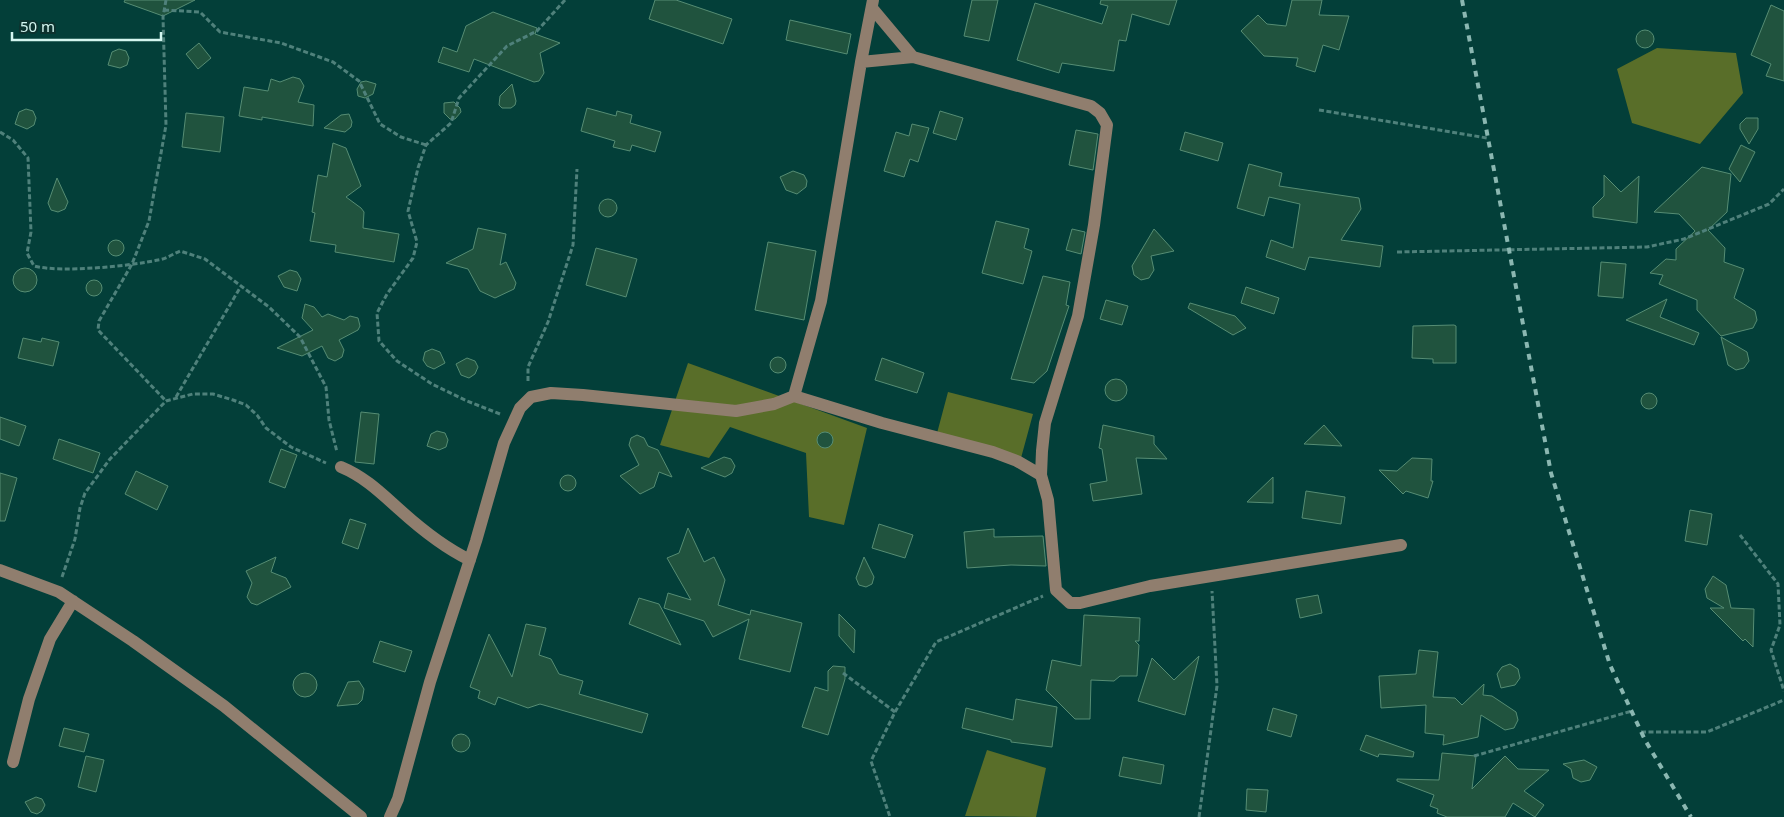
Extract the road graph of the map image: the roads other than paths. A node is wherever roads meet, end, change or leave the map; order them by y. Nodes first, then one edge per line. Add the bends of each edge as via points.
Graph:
1 (873, 4) edge
2 (914, 57) junction
3 (861, 62) junction
4 (794, 396) junction
5 (341, 467) road end
6 (1041, 475) junction
7 (1401, 545) dead end
8 (470, 560) junction
9 (0, 570) edge
10 (73, 601) junction
11 (13, 762) dead end
12 (361, 817) edge
13 (390, 817) edge

1 - 2 street
1 - 3 street
2 - 3 street
2 - 6 street via 1091,106 1107,125 1078,316 1045,423
3 - 4 street via 821,301
4 - 6 street via 993,452
4 - 8 street via 766,406 736,411 583,395 551,393 531,397 524,402 504,443
5 - 8 street via 371,483 420,528
6 - 7 street via 1048,500 1056,590 1070,603 1150,586
8 - 13 street
9 - 10 street via 59,592
10 - 11 street via 50,639 29,699
10 - 12 street via 224,706

